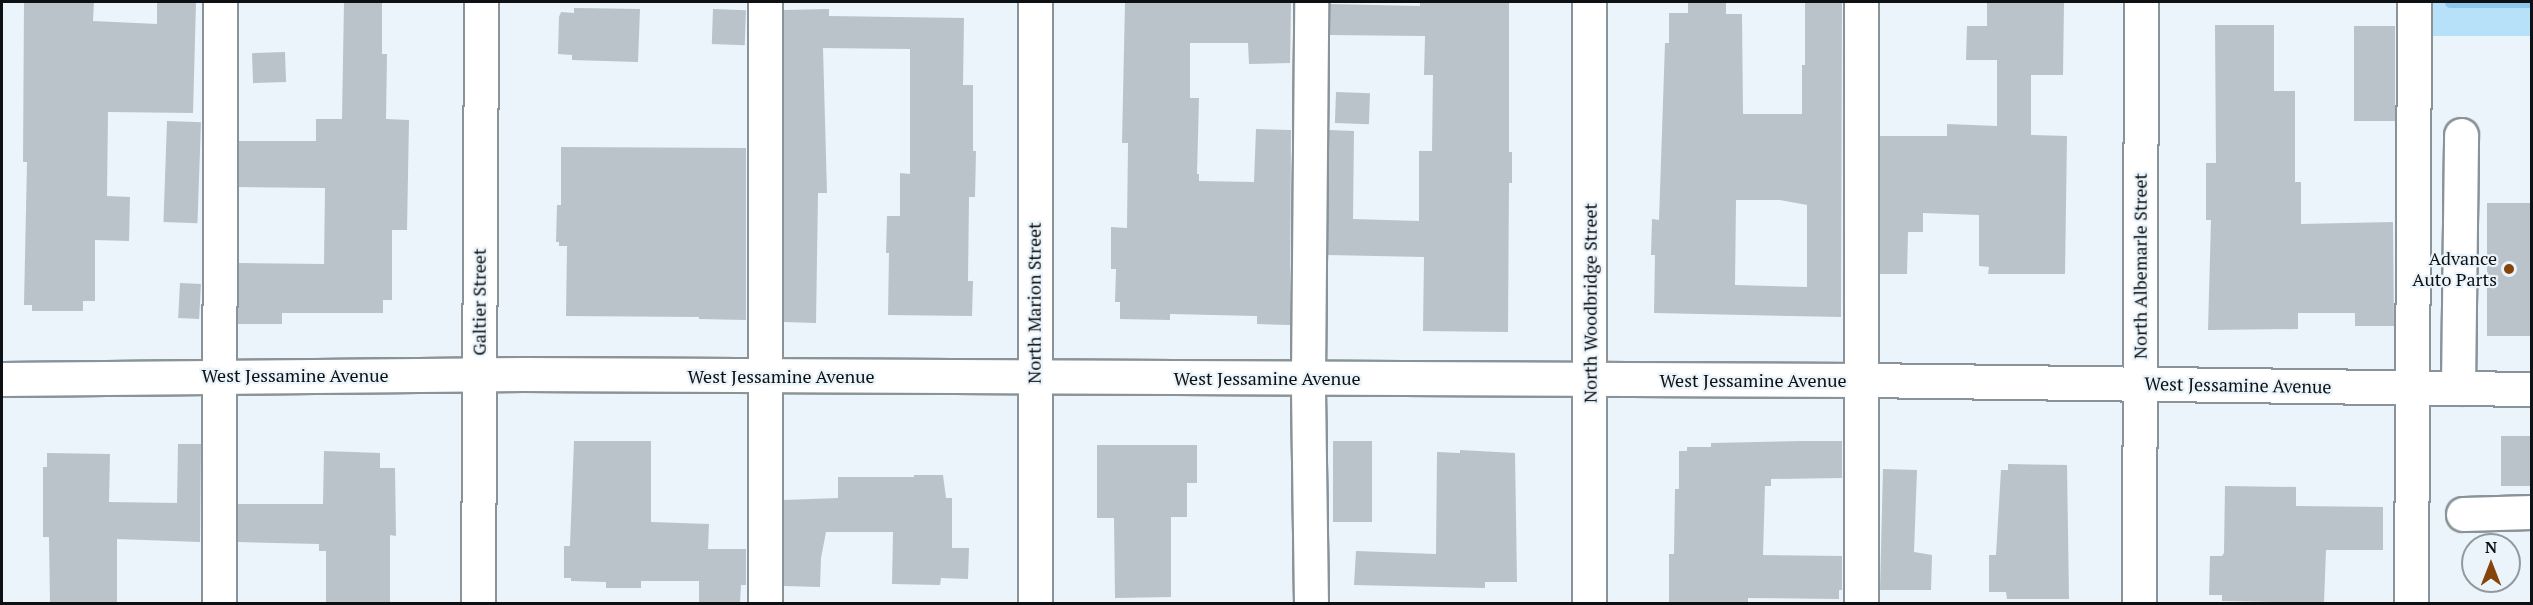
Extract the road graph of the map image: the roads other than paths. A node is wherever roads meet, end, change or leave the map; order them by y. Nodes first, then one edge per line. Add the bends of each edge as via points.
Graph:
1 (220, 2) edge
2 (481, 2) edge
3 (765, 2) edge
4 (1035, 2) edge
5 (1311, 2) edge
6 (1589, 2) edge
7 (1861, 2) edge
8 (2141, 2) edge
9 (2414, 2) edge
10 (2461, 135) dead end
11 (478, 374) junction
12 (217, 375) junction
13 (765, 376) junction
14 (1034, 376) junction
15 (1308, 378) junction
16 (2, 379) edge
17 (1590, 380) junction
18 (1861, 380) junction
19 (2140, 383) junction
20 (2412, 387) junction
21 (2458, 388) junction
22 (2532, 389) edge
23 (2532, 512) edge
24 (2463, 514) dead end
25 (219, 603) edge
26 (478, 603) edge
27 (765, 603) edge
28 (1035, 603) edge
29 (1311, 603) edge
30 (1589, 603) edge
31 (1861, 603) edge
32 (2139, 603) edge
33 (2411, 603) edge

1 - 12 street
2 - 11 street, Galtier Street
3 - 13 street
4 - 14 street, North Marion Street
5 - 15 street
6 - 17 street, North Woodbridge Street
7 - 18 street
8 - 19 street, North Albemarle Street
9 - 20 street
10 - 21 street
11 - 12 street, West Jessamine Avenue
11 - 13 street, West Jessamine Avenue
11 - 26 street, Galtier Street
12 - 16 street, West Jessamine Avenue
12 - 25 street
13 - 14 street, West Jessamine Avenue
13 - 27 street
14 - 15 street, West Jessamine Avenue
14 - 28 street, North Marion Street
15 - 17 street, West Jessamine Avenue
15 - 29 street
17 - 18 street, West Jessamine Avenue
17 - 30 street, North Woodbridge Street
18 - 19 street, West Jessamine Avenue
18 - 31 street
19 - 20 street, West Jessamine Avenue
19 - 32 street, North Albemarle Street
20 - 21 street, West Jessamine Avenue
20 - 33 street
21 - 22 street, West Jessamine Avenue
23 - 24 street

